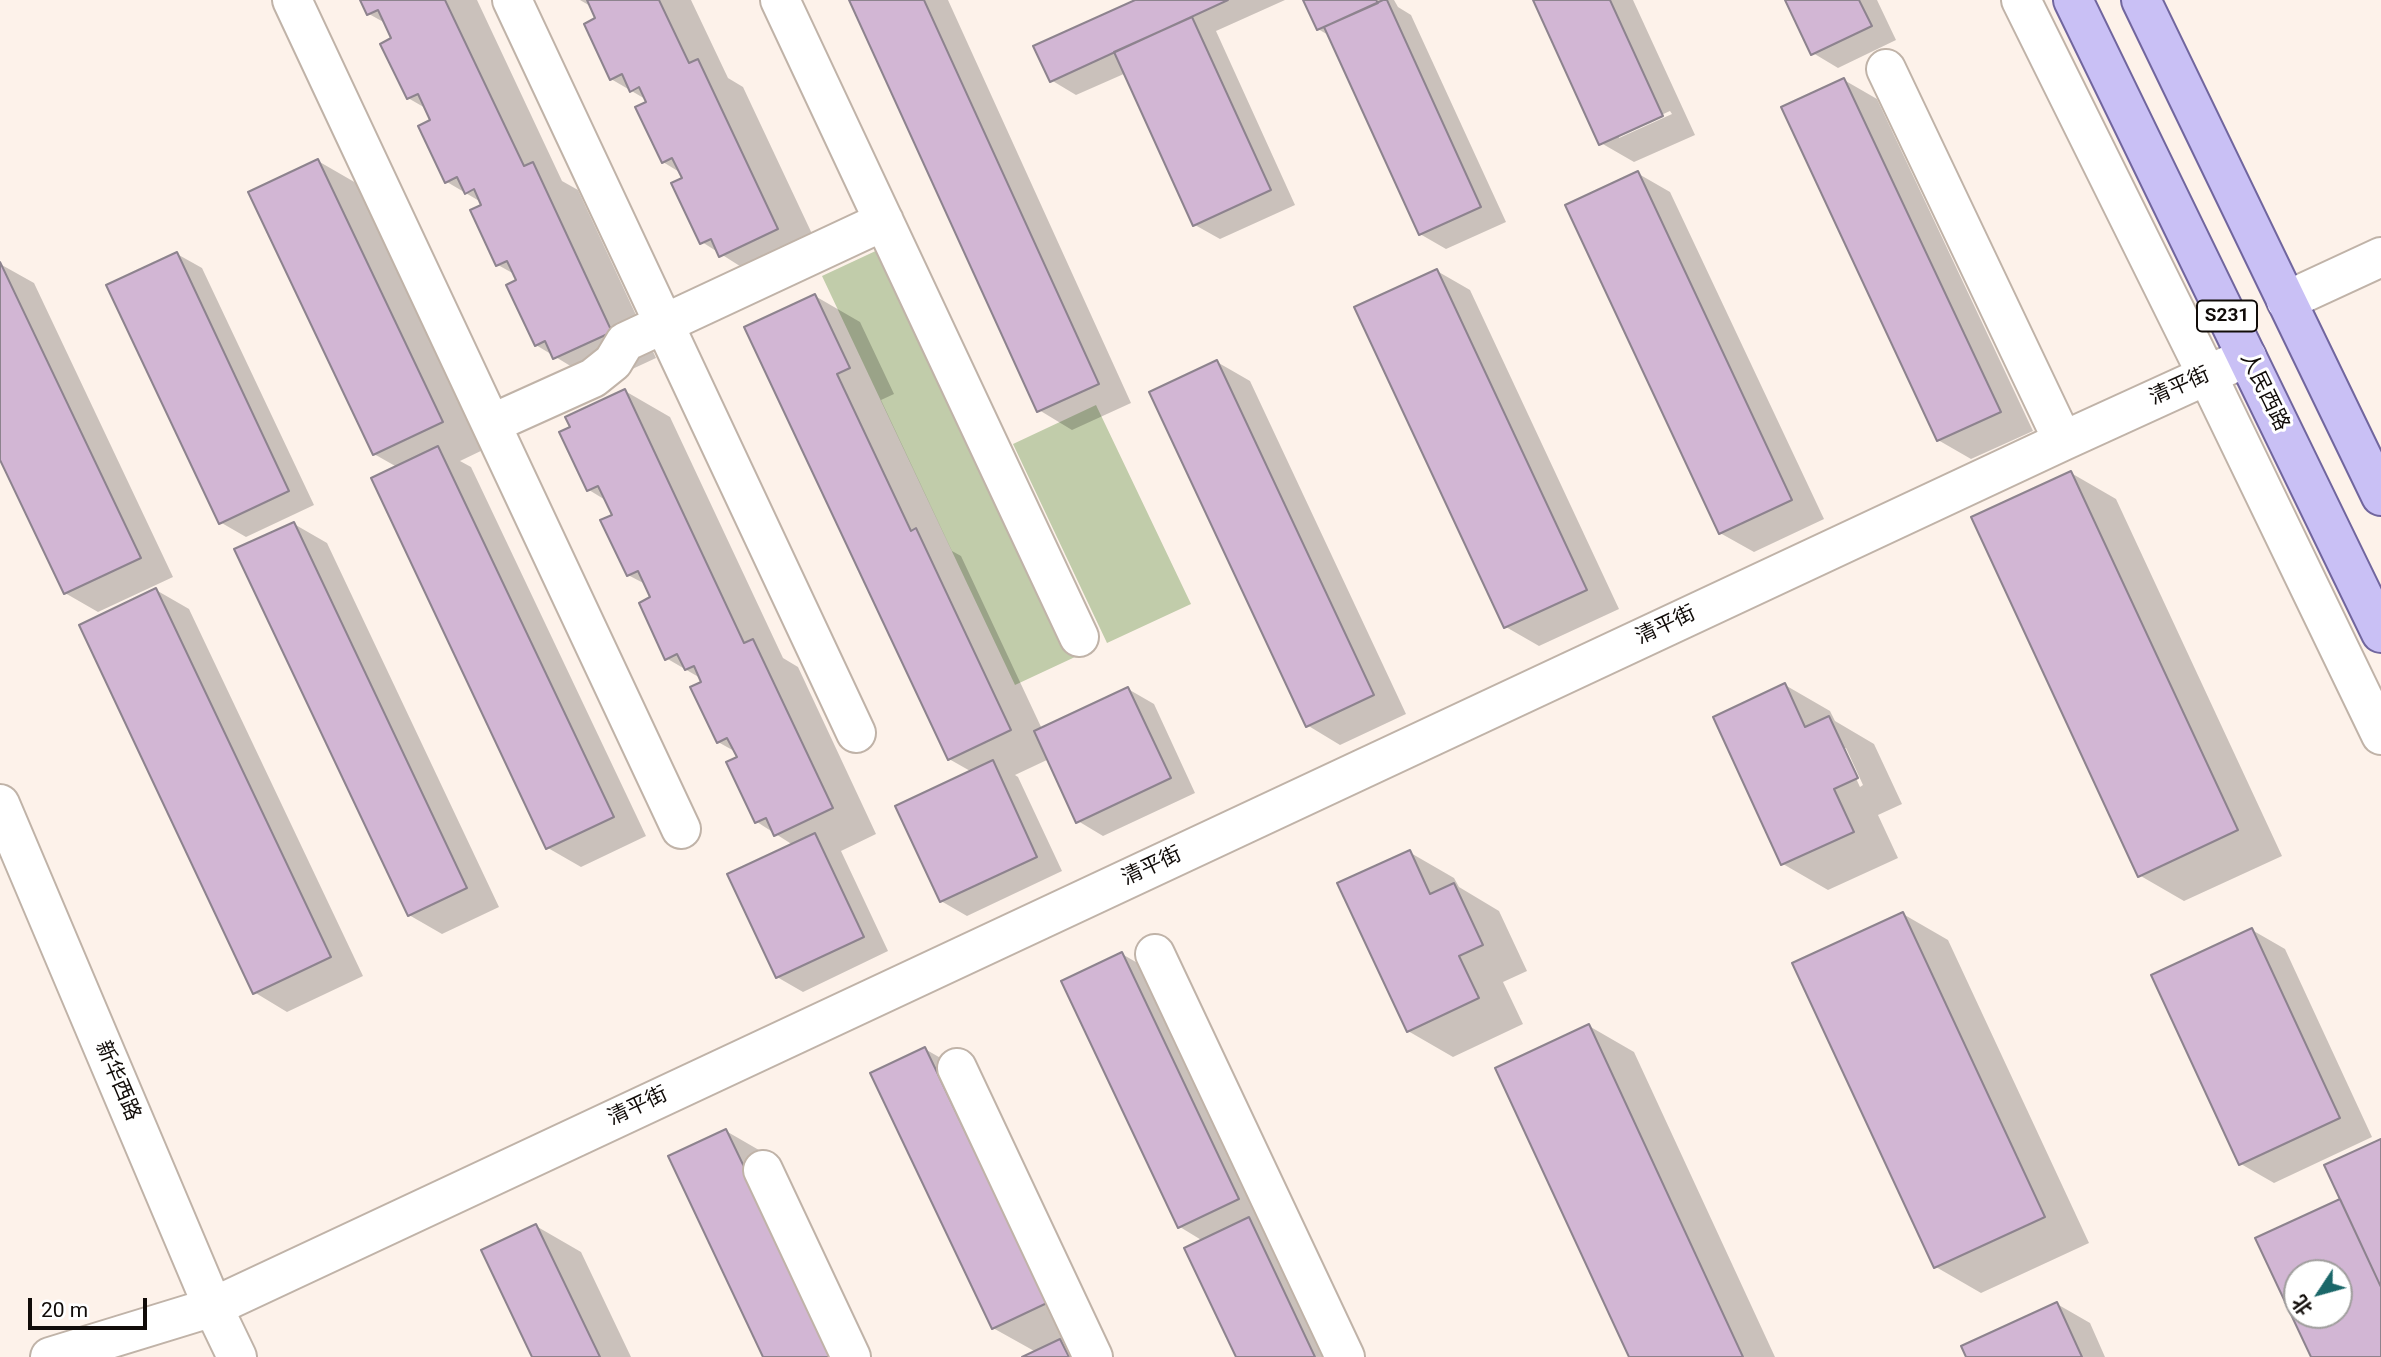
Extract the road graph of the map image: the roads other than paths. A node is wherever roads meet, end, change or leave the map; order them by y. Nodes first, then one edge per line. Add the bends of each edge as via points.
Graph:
1 (292, 0) edge
2 (512, 0) edge
3 (780, 0) edge
4 (2021, 0) edge
5 (2073, 0) edge
6 (2141, 0) edge
7 (1886, 69) dead end
8 (884, 221) junction
9 (2381, 257) edge
10 (2286, 301) junction
11 (664, 324) junction
12 (2247, 357) junction
13 (2207, 375) junction
14 (491, 424) junction
15 (2063, 440) junction
16 (2381, 496) edge
17 (2381, 633) edge
18 (1079, 637) dead end
19 (856, 733) dead end
20 (2381, 735) edge
21 (0, 804) edge
22 (681, 829) dead end
23 (1155, 954) dead end
24 (957, 1068) dead end
25 (763, 1170) dead end
26 (213, 1307) junction
27 (50, 1357) edge
28 (237, 1357) edge
29 (852, 1357) edge
30 (1093, 1357) edge
31 (1345, 1357) edge

1 - 14 street
2 - 11 street
3 - 8 street
4 - 13 street
5 - 12 main road, 人民西路 / S231
6 - 10 main road, S231
7 - 15 street
8 - 11 street
8 - 18 street
9 - 10 street
10 - 16 main road, S231
11 - 14 street via 625,342 613,362 593,377
11 - 19 street
12 - 13 street, 清平街
12 - 17 main road, 人民西路 / S231
13 - 15 street, 清平街
13 - 20 street
14 - 22 street
15 - 26 street, 清平街
21 - 26 street, 新华西路
23 - 31 street
24 - 30 street
25 - 29 street
26 - 27 street, 清平街
26 - 28 street, 新华西路

